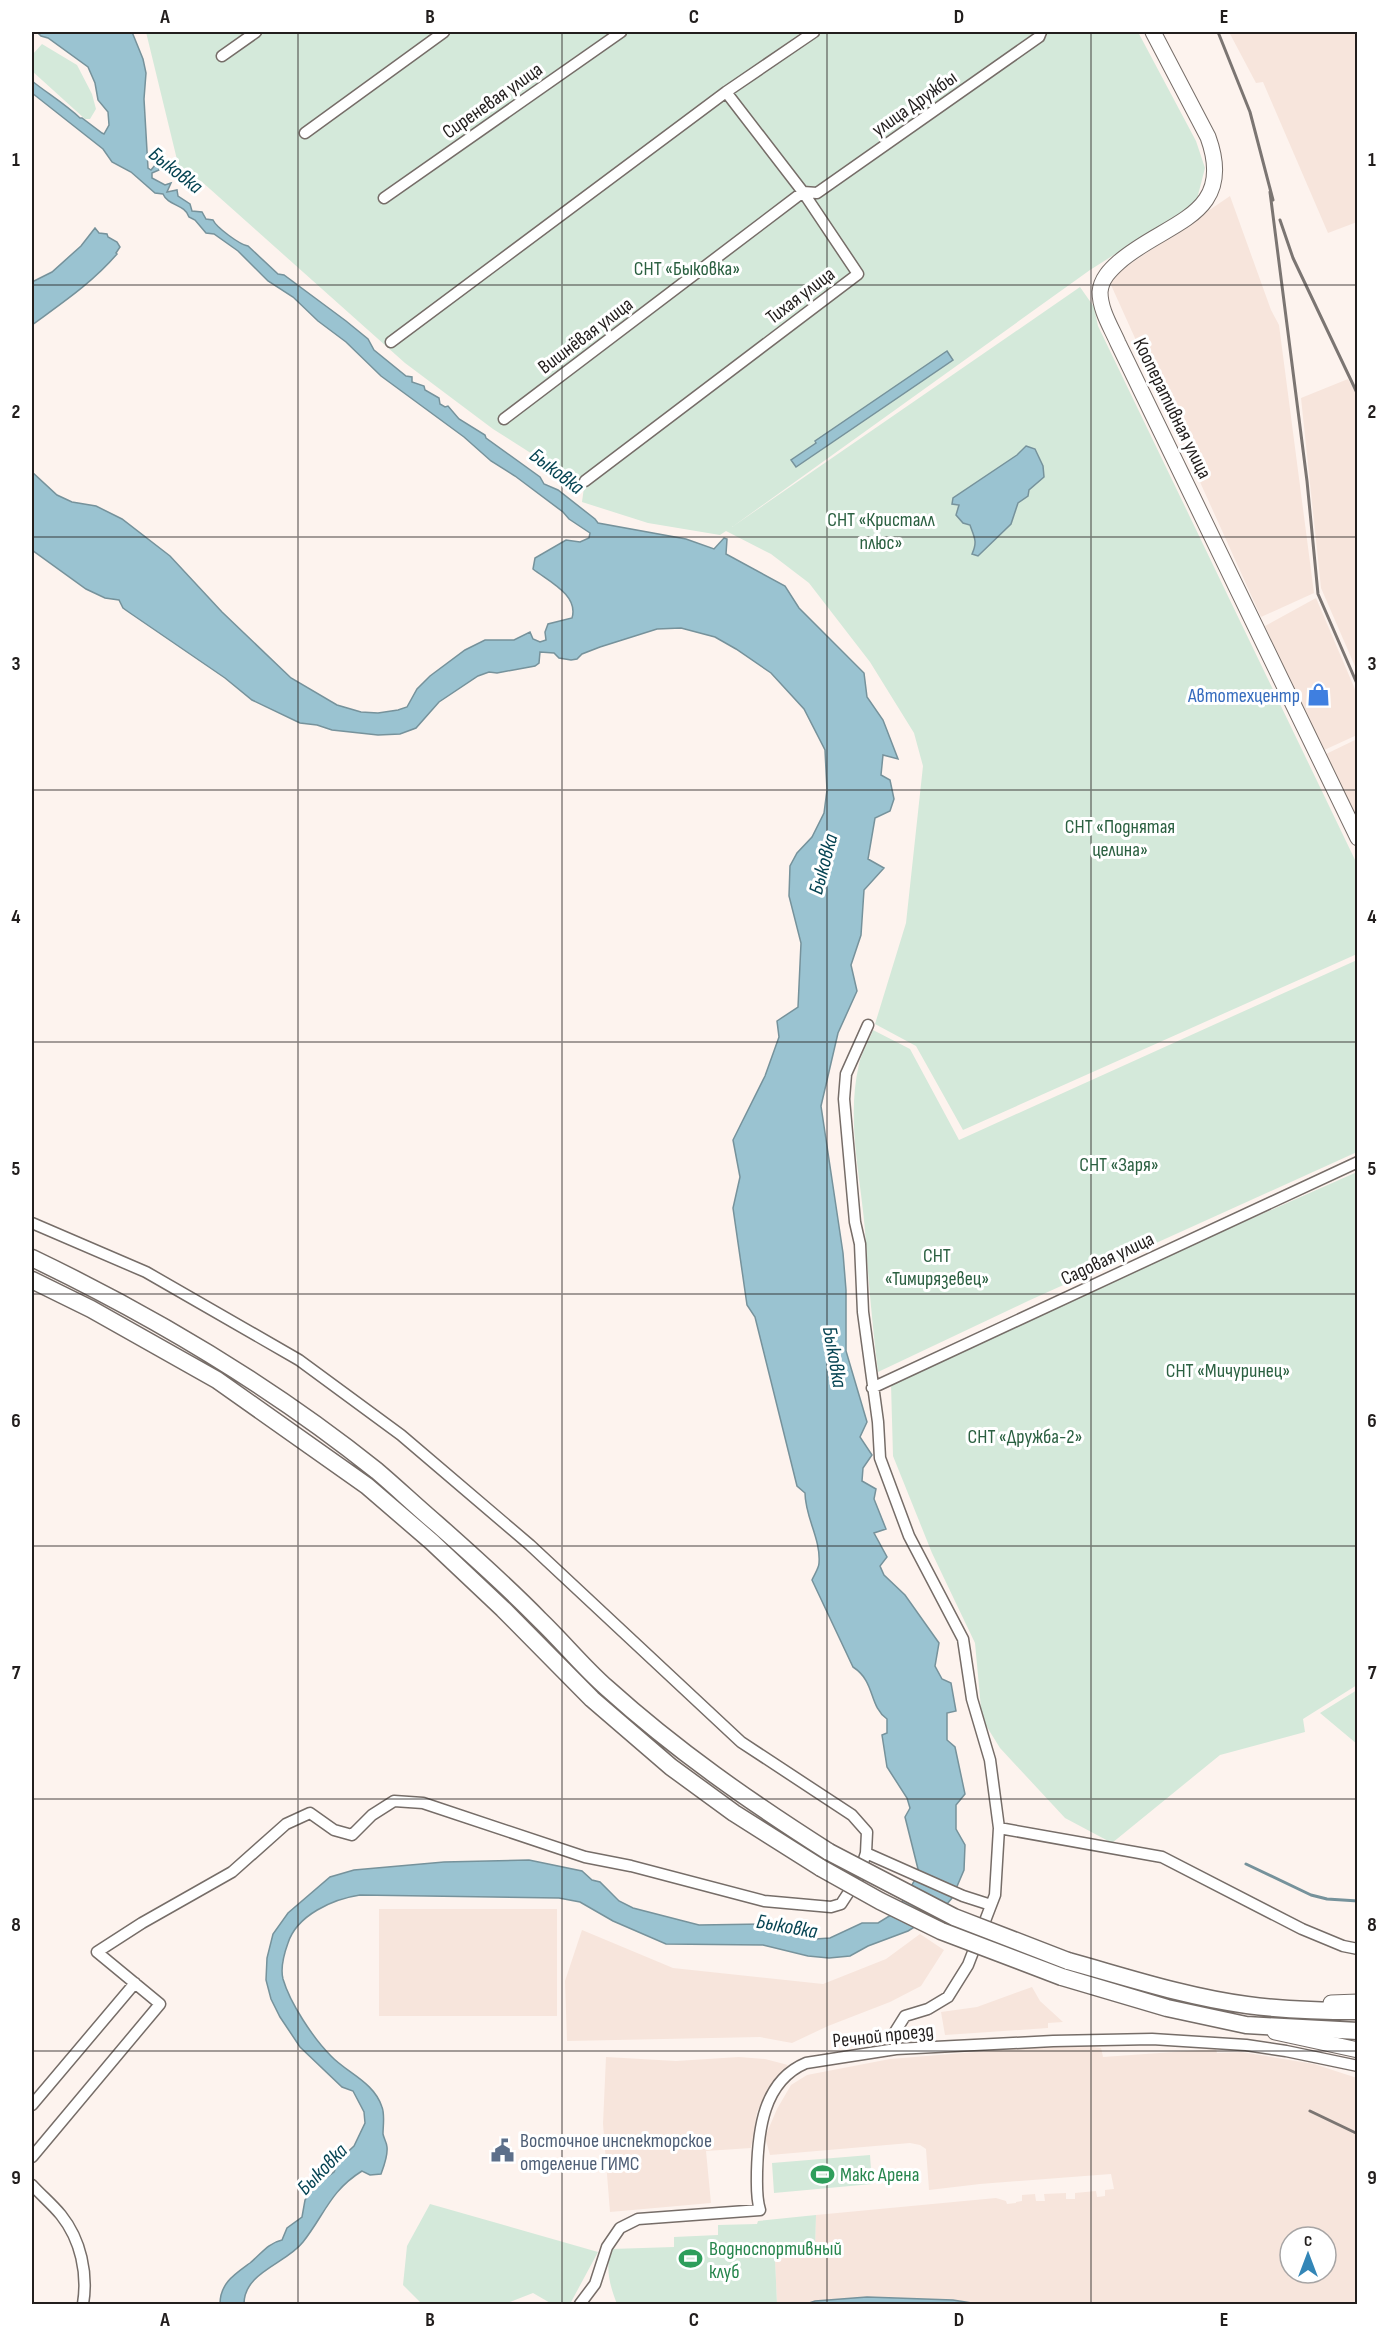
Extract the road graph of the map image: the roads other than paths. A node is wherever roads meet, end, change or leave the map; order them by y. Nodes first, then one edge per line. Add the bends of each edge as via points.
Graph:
1 (256, 32) edge
2 (444, 32) edge
3 (621, 32) edge
4 (814, 32) edge
5 (1041, 32) edge
6 (1153, 32) edge
7 (222, 56) dead end
8 (726, 92) junction
9 (305, 133) dead end
10 (803, 192) junction
11 (384, 198) dead end
12 (391, 342) dead end
13 (504, 419) dead end
14 (585, 481) dead end
15 (1358, 838) edge
16 (868, 1025) dead end
17 (1358, 1161) edge
18 (32, 1223) edge
19 (32, 1258) edge
20 (32, 1280) edge
21 (872, 1388) junction
22 (999, 1828) junction
23 (866, 1853) junction
24 (991, 1905) junction
25 (1358, 1949) edge
26 (135, 1983) junction
27 (1228, 2001) junction
28 (1358, 2002) edge
29 (1358, 2011) edge
30 (1246, 2025) junction
31 (1358, 2031) edge
32 (896, 2049) junction
33 (1358, 2050) edge
34 (1358, 2066) edge
35 (32, 2105) edge
36 (32, 2157) edge
37 (32, 2185) edge
38 (83, 2304) edge
39 (580, 2304) edge

1 - 7 street
2 - 9 street
3 - 11 street, Сиреневая улица
4 - 8 street
5 - 10 street, улица Дружбы via 817,193
6 - 15 main road, Кооперативная улица via 1208,137 1216,169 1213,189 1193,214 1113,267 1100,289 1101,301
8 - 10 street, Тихая улица
8 - 12 street
10 - 13 street, Вишнёвая улица
10 - 14 street, Тихая улица via 858,274
16 - 21 street via 846,1074 844,1099
17 - 21 street, Садовая улица
18 - 23 street via 146,1272 299,1360 401,1435 530,1545 741,1742 852,1815 867,1832
19 - 27 main road, bridge via 100,1291 229,1366 377,1471 521,1602 605,1686 675,1746 750,1802 874,1877 954,1917 1068,1961 1169,1990
20 - 30 main road, bridge via 92,1309 217,1380 367,1486 432,1542 592,1699 671,1767 821,1868 941,1930 1062,1977 1167,2008
21 - 22 street via 880,1458 893,1498 963,1639 972,1699 990,1760
22 - 24 street
22 - 25 street via 1162,1857 1302,1929
23 - 24 street
23 - 26 street via 858,1878 841,1904 831,1907 764,1901 585,1857 423,1803 394,1801 352,1835 334,1830 310,1813 286,1824 232,1872 97,1952
24 - 32 street via 968,1965 948,1997 905,2016 895,2032
26 - 35 street
26 - 36 street via 160,2004
27 - 28 main road
27 - 29 main road
30 - 31 main road
30 - 33 main road
32 - 34 street, Речной проезд via 1053,2041 1190,2040 1286,2051
32 - 39 street, Речной проезд via 822,2059 797,2067 776,2088 763,2116 758,2146 760,2210 638,2219 620,2228 607,2247 595,2284
37 - 38 street via 62,2217 80,2250 86,2285

